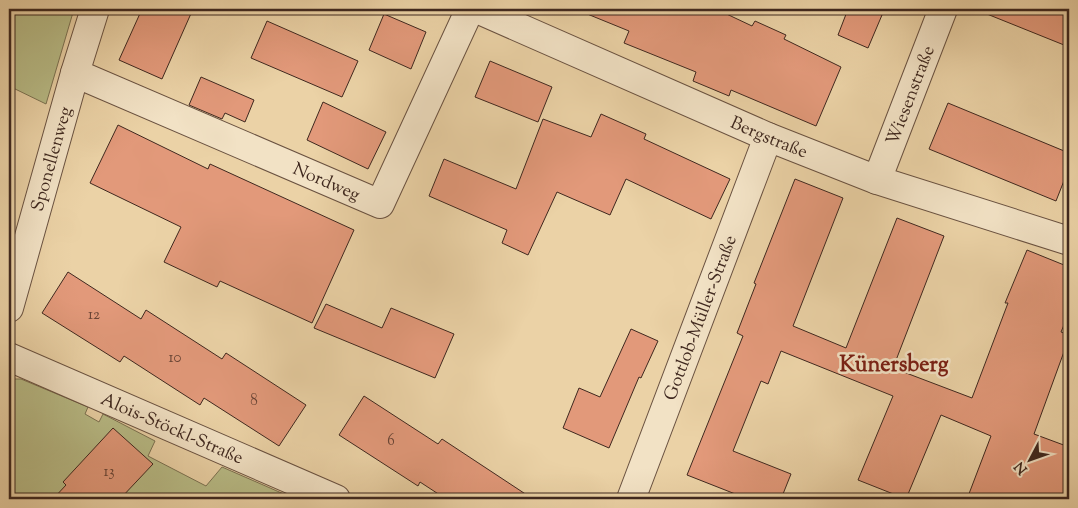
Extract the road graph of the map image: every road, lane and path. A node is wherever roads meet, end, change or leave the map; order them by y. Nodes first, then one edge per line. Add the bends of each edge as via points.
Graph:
1 (95, 9) edge
2 (470, 9) edge
3 (477, 9) edge
4 (943, 9) edge
5 (75, 73) junction
6 (768, 137) junction
7 (877, 180) junction
8 (1069, 241) edge
9 (9, 308) edge
10 (9, 357) edge
11 (336, 499) edge
12 (631, 499) edge

1 - 5 street, Sponellenweg
2 - 5 street, Nordweg via 380,204
3 - 6 street, Bergstraße
4 - 7 street, Wiesenstraße
5 - 9 street, Sponellenweg
6 - 7 street, Bergstraße
6 - 12 street, Gottlob-Müller-Straße
7 - 8 street, Bergstraße
10 - 11 street, Alois-Stöckl-Straße

